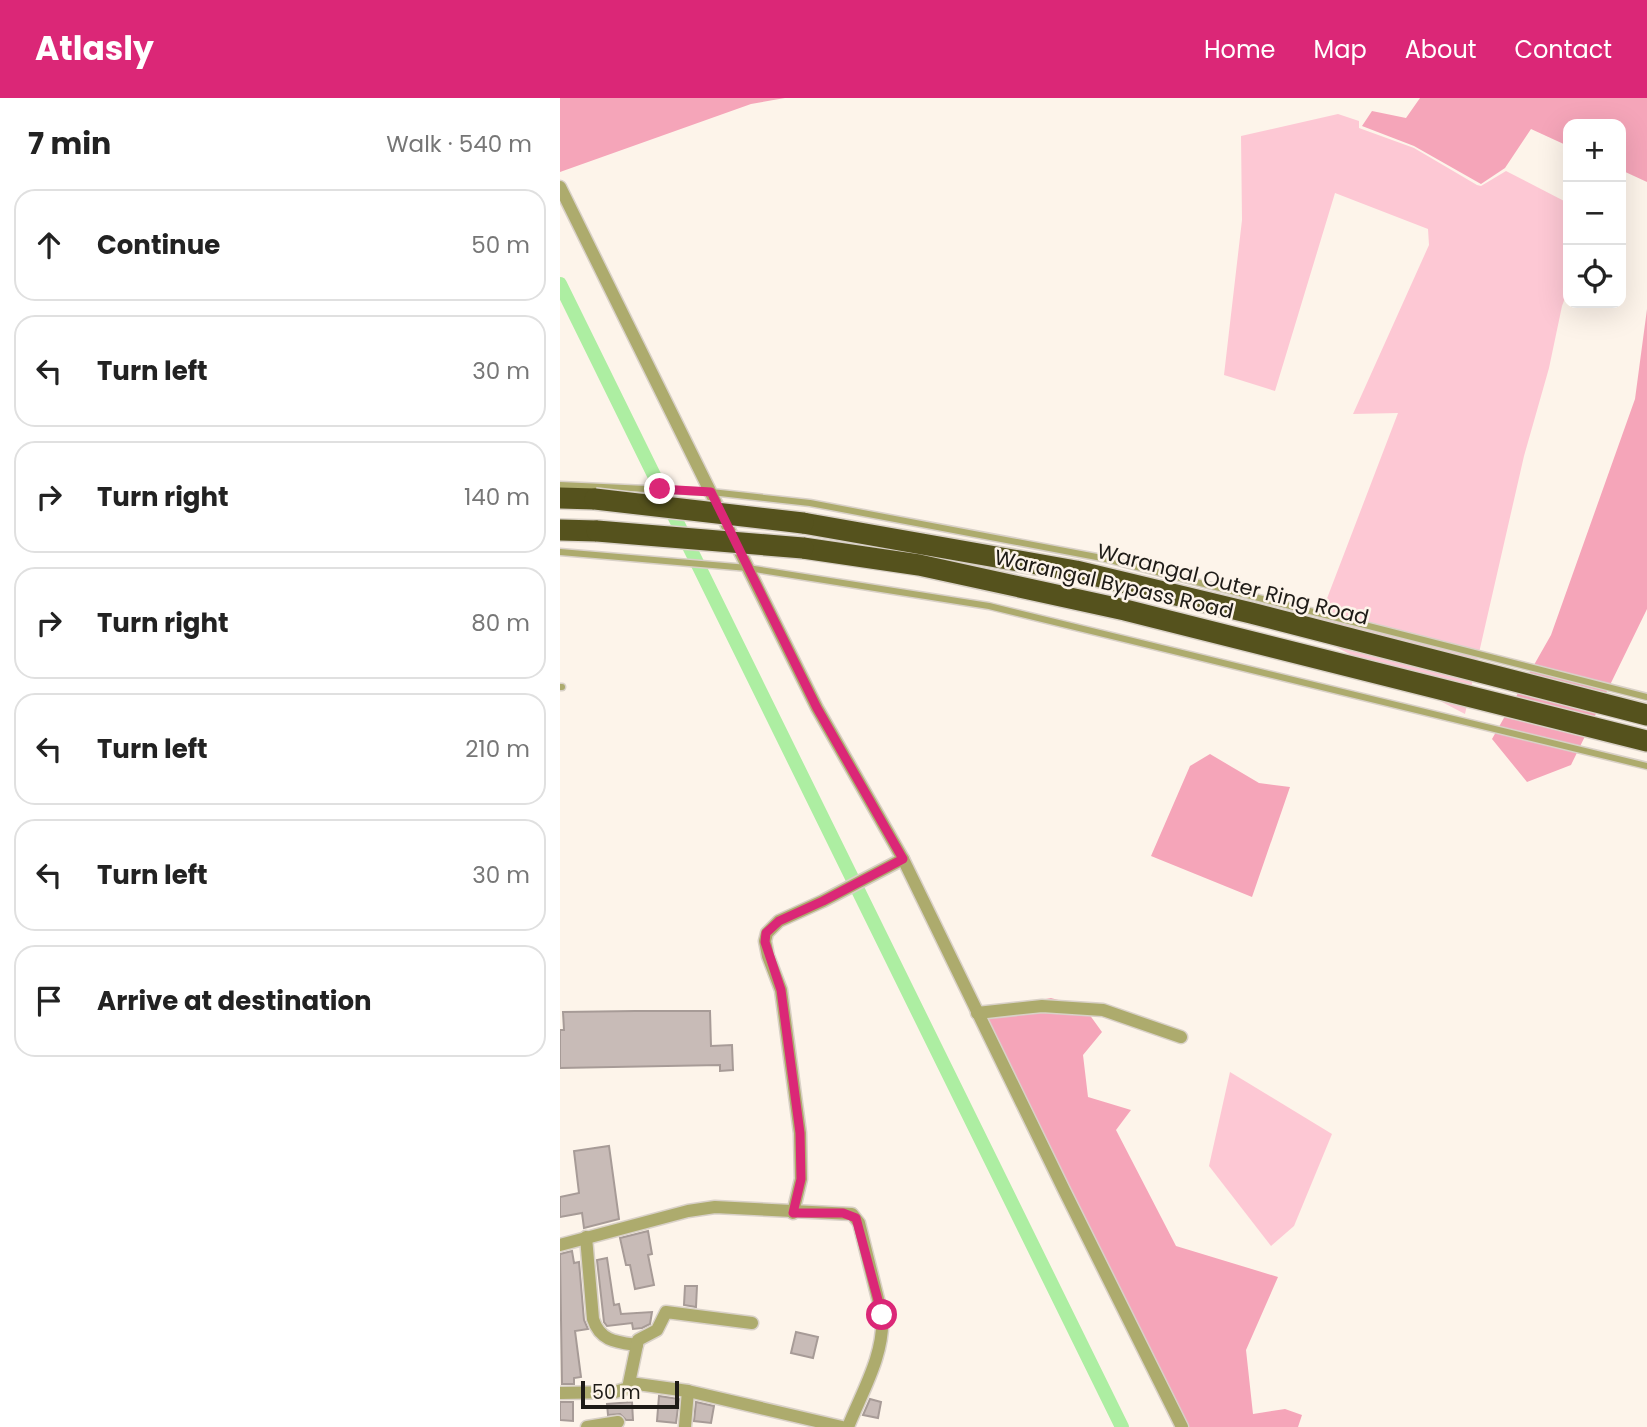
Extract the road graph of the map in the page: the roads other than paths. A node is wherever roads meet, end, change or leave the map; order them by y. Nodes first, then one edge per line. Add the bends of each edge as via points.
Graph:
1 (560, 187) edge
2 (560, 485) edge
3 (711, 492) junction
4 (560, 498) edge
5 (560, 530) edge
6 (560, 552) edge
7 (748, 568) junction
8 (1647, 697) edge
9 (1647, 715) edge
10 (1647, 741) edge
11 (1647, 766) edge
12 (903, 859) junction
13 (976, 1013) junction
14 (1181, 1037) dead end
15 (793, 1213) junction
16 (586, 1237) junction
17 (560, 1245) edge
18 (752, 1323) dead end
19 (637, 1345) junction
20 (631, 1382) junction
21 (688, 1391) junction
22 (560, 1393) edge
23 (618, 1422) dead end
24 (789, 1422) edge
25 (587, 1427) edge
26 (687, 1427) edge
27 (842, 1427) edge
28 (848, 1427) edge
29 (1182, 1427) edge

1 - 3 street
2 - 3 lane
3 - 7 street
3 - 8 lane via 810,503 1102,558
4 - 9 highway, Warangal Outer Ring Road, bridge via 803,523 1076,571
5 - 10 highway, Warangal Bypass Road, bridge via 803,548 919,565 1125,610
6 - 7 lane
7 - 11 lane via 989,606
7 - 12 street via 817,708
12 - 13 street
12 - 15 street via 779,921 766,933 781,990 800,1133 801,1179
13 - 14 street via 1042,1006 1103,1010
13 - 29 street
15 - 16 street via 715,1207
15 - 28 street via 852,1214 859,1223 883,1329 881,1346
16 - 17 street
16 - 19 street via 596,1329 613,1342
18 - 19 street via 669,1311 657,1330 640,1338
19 - 20 street
20 - 21 street
20 - 22 street via 615,1392
21 - 24 street
21 - 26 street
23 - 25 street
24 - 27 street

